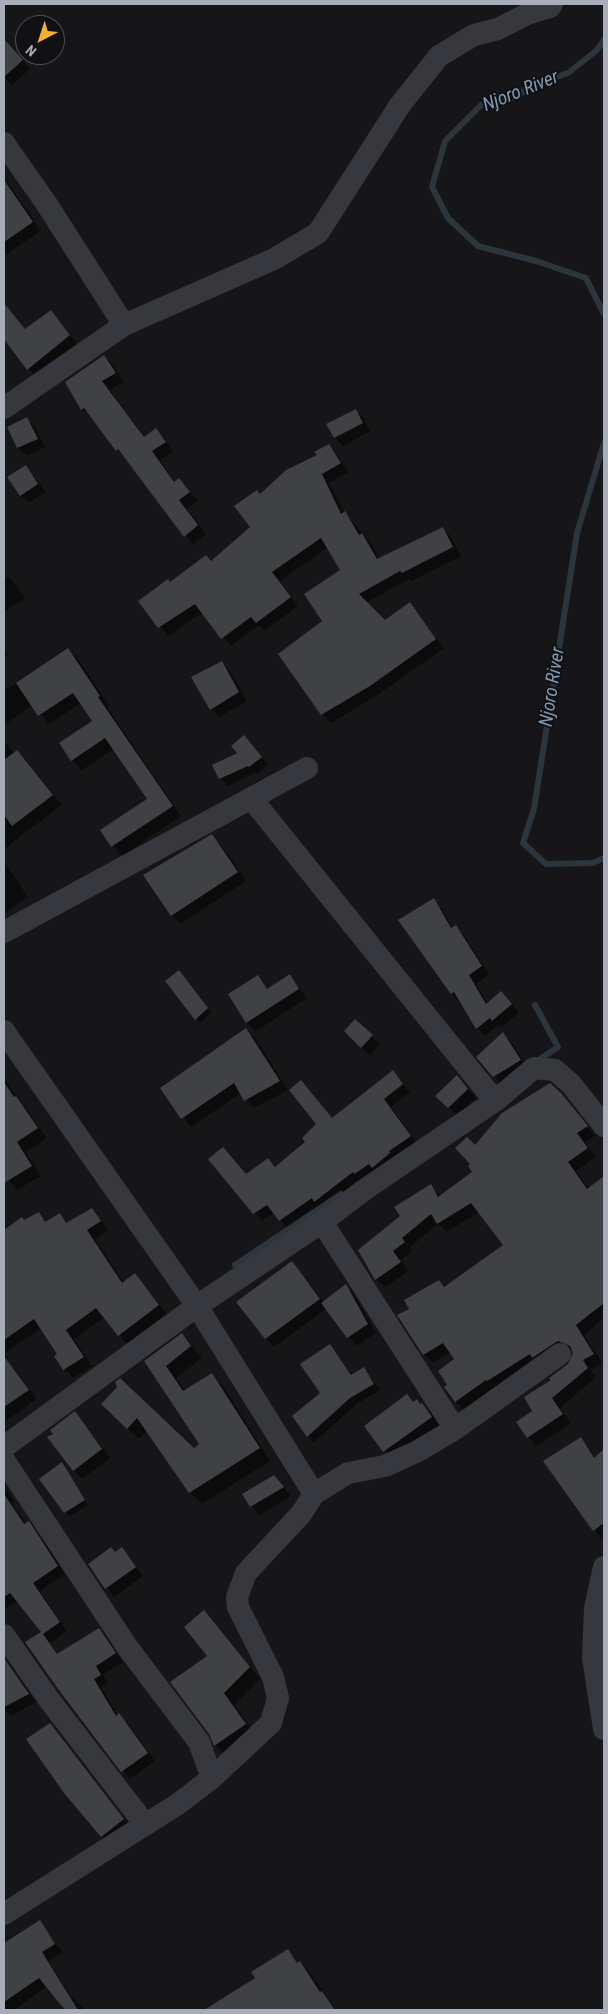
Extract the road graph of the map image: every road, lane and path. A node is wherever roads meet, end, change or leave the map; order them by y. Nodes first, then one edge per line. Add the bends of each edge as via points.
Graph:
1 (552, 4) edge
2 (4, 143) edge
3 (124, 324) junction
4 (4, 408) edge
5 (307, 768) dead end
6 (252, 798) junction
7 (4, 932) edge
8 (4, 1031) edge
9 (495, 1100) junction
10 (604, 1126) edge
11 (322, 1222) junction
12 (197, 1306) junction
13 (560, 1354) dead end
14 (455, 1429) junction
15 (4, 1447) edge
16 (4, 1460) edge
17 (314, 1494) junction
18 (604, 1567) edge
19 (4, 1635) edge
20 (604, 1729) edge
21 (212, 1778) junction
22 (144, 1824) junction
23 (4, 1914) edge

1 - 3 street via 498,29 474,35 439,56 400,105 318,233 274,259
2 - 3 street
3 - 4 street
5 - 6 street
6 - 7 street
6 - 9 street
8 - 12 street
9 - 10 street via 534,1068 555,1070 571,1084
9 - 11 street
11 - 12 street
11 - 14 street
12 - 15 street
12 - 17 street
13 - 14 street
14 - 17 street via 418,1451 385,1466 348,1474
16 - 21 street via 128,1648 199,1742
17 - 21 street via 302,1514 246,1573 240,1586 238,1607 273,1677 278,1698 271,1723
18 - 20 street via 595,1608 593,1658
19 - 22 street
21 - 22 street
22 - 23 street

